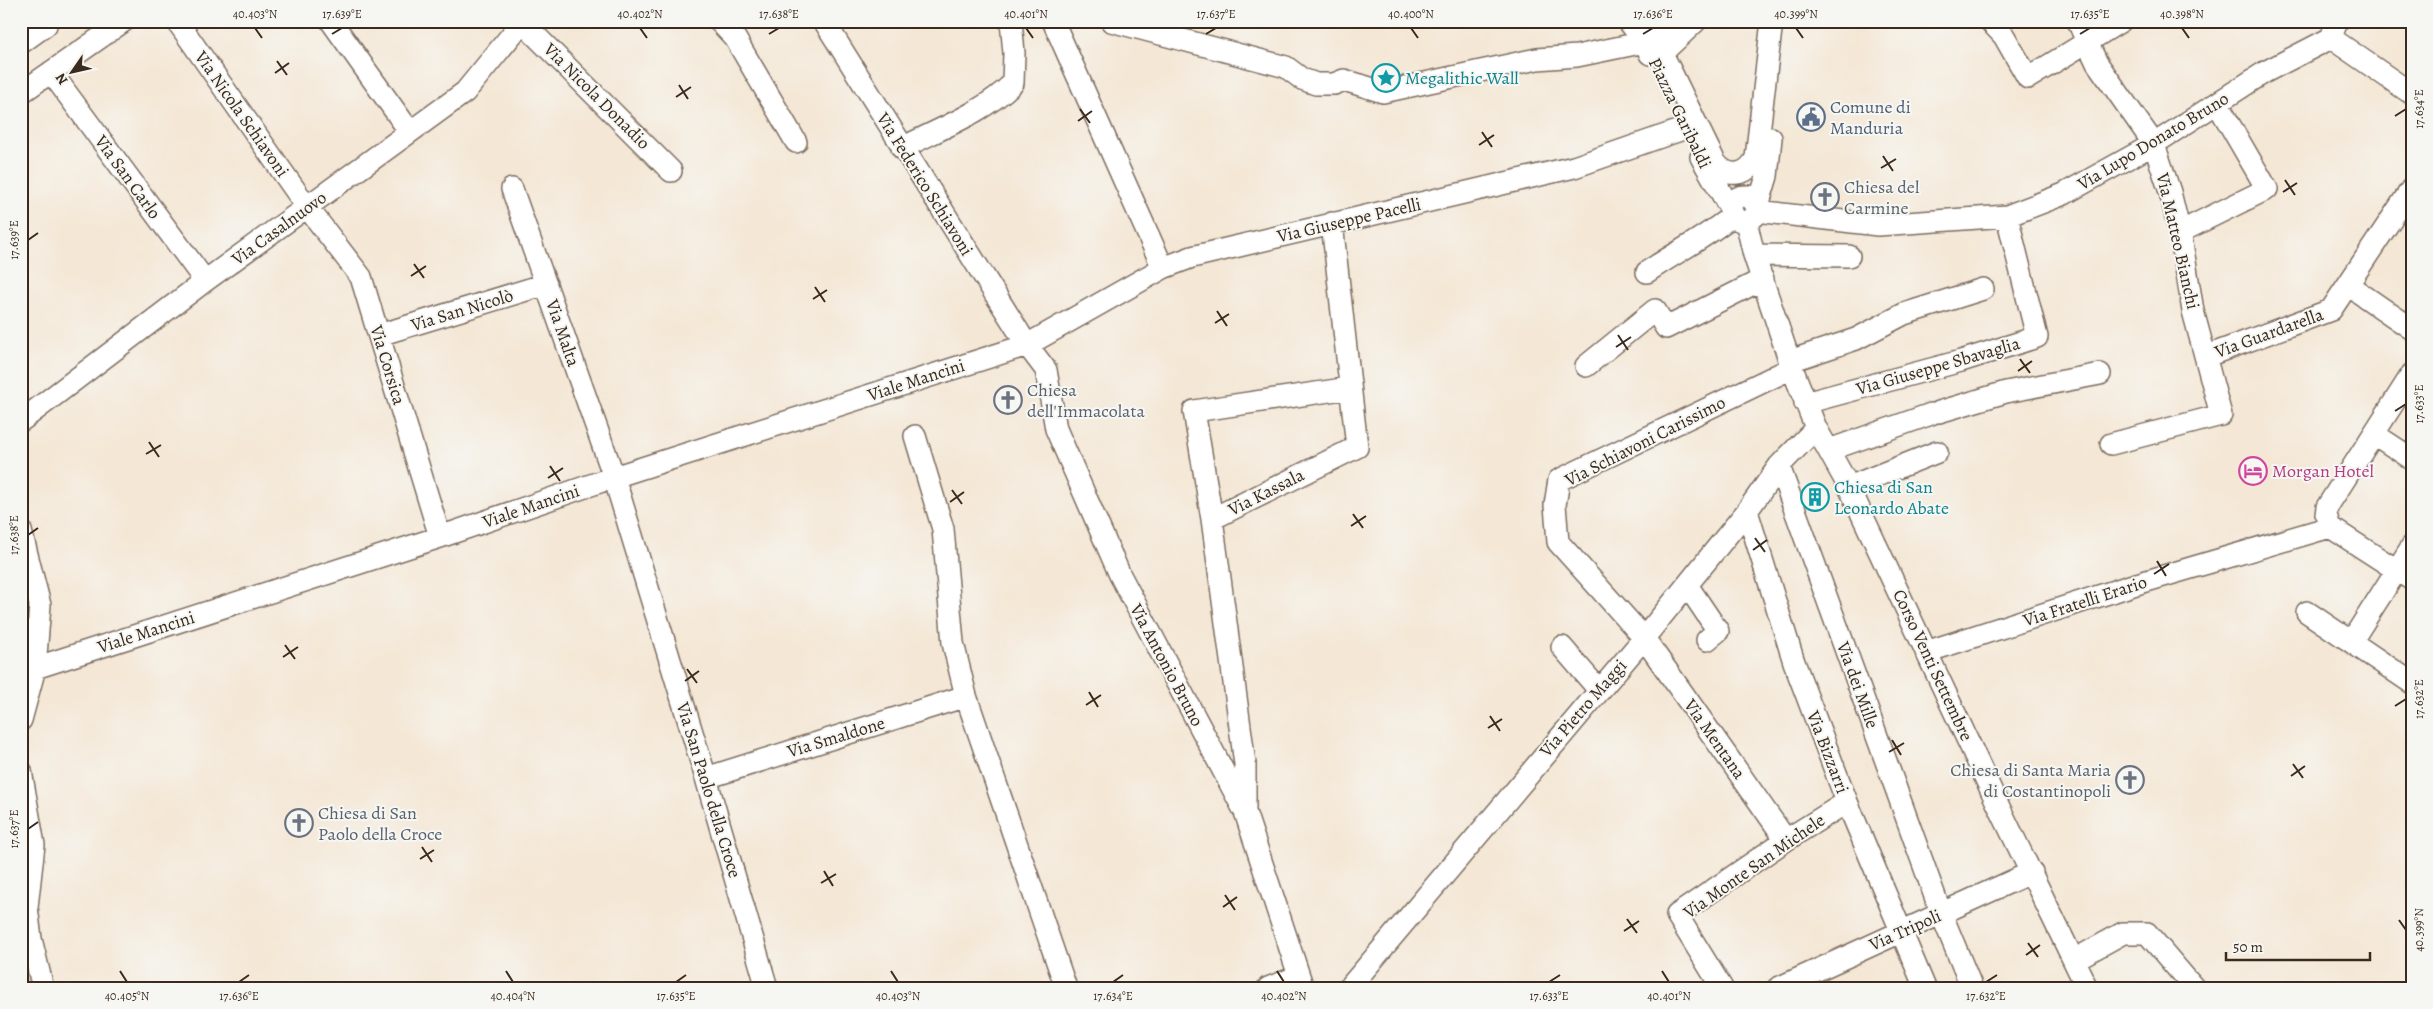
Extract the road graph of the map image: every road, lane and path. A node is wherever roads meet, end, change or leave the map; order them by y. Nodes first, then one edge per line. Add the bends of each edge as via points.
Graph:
1 (46, 21) edge
2 (124, 21) edge
3 (177, 21) edge
4 (331, 21) edge
5 (719, 21) edge
6 (824, 21) edge
7 (1011, 21) edge
8 (1053, 21) edge
9 (1111, 21) edge
10 (1628, 21) edge
11 (1667, 21) edge
12 (1696, 21) edge
13 (1772, 21) edge
14 (1783, 21) edge
15 (1990, 21) edge
16 (2078, 21) edge
17 (2120, 21) edge
18 (522, 22) edge
19 (2334, 30) edge
20 (1645, 42) junction
21 (2087, 42) junction
22 (21, 44) edge
23 (51, 72) junction
24 (21, 93) edge
25 (2412, 94) edge
26 (2217, 103) junction
27 (1686, 128) junction
28 (410, 132) junction
29 (796, 142) dead end
30 (2154, 144) junction
31 (902, 148) junction
32 (672, 171) dead end
33 (2412, 188) edge
34 (512, 189) dead end
35 (307, 207) junction
36 (1745, 213) junction
37 (2007, 216) junction
38 (1332, 223) junction
39 (2180, 232) junction
40 (1754, 255) junction
41 (1849, 256) dead end
42 (1163, 268) junction
43 (1647, 272) dead end
44 (1763, 279) junction
45 (205, 281) junction
46 (546, 284) junction
47 (2348, 285) junction
48 (1983, 289) dead end
49 (2412, 330) edge
50 (379, 336) junction
51 (1027, 345) junction
52 (2207, 356) junction
53 (1791, 365) junction
54 (1586, 366) dead end
55 (2100, 374) dead end
56 (2412, 374) edge
57 (1350, 388) junction
58 (1805, 404) junction
59 (21, 421) edge
60 (1816, 428) junction
61 (2374, 434) junction
62 (915, 436) dead end
63 (2111, 444) dead end
64 (1830, 450) junction
65 (1937, 452) dead end
66 (2412, 459) edge
67 (1779, 466) junction
68 (614, 477) junction
69 (1849, 487) junction
70 (1747, 511) junction
71 (1212, 519) junction
72 (2330, 527) junction
73 (21, 531) edge
74 (440, 537) junction
75 (2412, 546) edge
76 (2404, 575) edge
77 (1686, 585) junction
78 (2307, 612) dead end
79 (1644, 638) junction
80 (1707, 640) dead end
81 (2351, 642) junction
82 (1562, 647) dead end
83 (1926, 652) junction
84 (35, 668) junction
85 (2412, 683) edge
86 (1599, 690) junction
87 (966, 696) junction
88 (21, 720) edge
89 (21, 771) edge
90 (706, 778) junction
91 (1846, 802) junction
92 (1245, 812) junction
93 (1786, 840) junction
94 (2032, 872) junction
95 (1941, 913) junction
96 (1902, 931) junction
97 (2074, 960) junction
98 (1301, 982) edge
99 (43, 988) edge
100 (767, 988) edge
101 (1066, 988) edge
102 (1268, 988) edge
103 (1349, 988) edge
104 (1722, 988) edge
105 (1778, 988) edge
106 (1925, 988) edge
107 (1972, 988) edge
108 (2088, 988) edge
109 (2194, 988) edge

1 - 22 street via 46,25
2 - 23 street
3 - 35 street, Via Nicola Schiavoni
4 - 28 street
5 - 29 street via 734,38
6 - 31 street, Via Federico Schiavoni
7 - 31 street via 1013,83 972,112
8 - 42 street
9 - 20 street via 1286,67 1302,79 1316,84 1334,84 1344,80 1383,92 1537,59 1577,56
10 - 20 street
11 - 20 street, Piazza Garibaldi
12 - 13 street, Piazza Garibaldi via 1662,53 1715,162 1723,171 1735,174 1748,169 1756,158
14 - 36 street via 1767,176
15 - 21 street via 2004,36 2028,78
16 - 21 street, Via Matteo Bianchi
17 - 21 street
18 - 28 street, Via Casalnuovo via 465,92
18 - 32 street, Via Nicola Donadio
19 - 25 street
19 - 26 street, Via Lupo Donato Bruno
20 - 27 street, Piazza Garibaldi
21 - 30 street, Via Matteo Bianchi via 2097,63
23 - 24 street
23 - 45 street, Via San Carlo
26 - 30 street, Via Lupo Donato Bruno
26 - 39 street via 2267,189
27 - 36 street, Piazza Garibaldi via 1719,192
27 - 38 street, Via Giuseppe Pacelli via 1574,167
28 - 35 street, Via Casalnuovo
30 - 37 street, Via Lupo Donato Bruno via 2064,194
30 - 39 street, Via Matteo Bianchi
31 - 51 street, Via Federico Schiavoni
33 - 47 street, Via Guardarella
34 - 46 street, Via Malta
35 - 45 street, Via Casalnuovo
35 - 50 street, Via Corsica via 361,277
36 - 37 street, Via Lupo Donato Bruno via 1878,225
36 - 40 street
36 - 43 street via 1695,240
37 - 58 street, Via Giuseppe Sbavaglia via 2037,337
38 - 42 street, Via Giuseppe Pacelli via 1192,257
38 - 57 street, Via Kassala
39 - 52 street, Via Matteo Bianchi via 2193,311
40 - 41 street
40 - 44 street
42 - 51 street, Via Giuseppe Pacelli
44 - 53 street
44 - 54 street via 1666,328 1655,310
45 - 59 street, Via Casalnuovo
46 - 50 street, Via San Nicolò
46 - 68 street, Via Malta
47 - 49 street
47 - 52 street, Via Guardarella via 2331,310
48 - 53 street via 1904,314 1856,339
50 - 74 street, Via Corsica
51 - 68 street, Viale Mancini
51 - 92 street, Via Antonio Bruno via 1046,370 1056,429 1120,575
52 - 63 street, Via Matteo Bianchi via 2221,415
53 - 58 street, Corso Venti Settembre
53 - 79 street, Via Schiavoni Carissimo via 1559,480 1555,505 1558,542
55 - 64 street via 2006,392
56 - 61 street
57 - 71 street, Via Kassala via 1357,447
57 - 71 street via 1194,411
58 - 60 street, Corso Venti Settembre
60 - 64 street, Corso Venti Settembre
60 - 67 street, Via Pietro Maggi
61 - 66 street
61 - 72 street via 2327,507
62 - 87 street via 943,529 953,642
64 - 69 street, Corso Venti Settembre
65 - 69 street
67 - 70 street, Via Pietro Maggi
67 - 95 street, Via dei Mille
68 - 74 street, Viale Mancini
68 - 90 street, Via San Paolo della Croce
69 - 83 street, Corso Venti Settembre
70 - 77 street, Via Pietro Maggi
70 - 91 street, Via Bizzarri via 1794,662
71 - 92 street, Via Kassala via 1245,764
72 - 76 street
72 - 83 street, Via Fratelli Erario via 2133,585
73 - 84 street via 40,605
74 - 84 street, Viale Mancini
75 - 76 street
76 - 81 street
77 - 79 street, Via Pietro Maggi
77 - 80 street via 1718,631
78 - 81 street
79 - 86 street, Via Pietro Maggi
79 - 93 street, Via Mentana
81 - 85 street
82 - 86 street
83 - 94 street, Corso Venti Settembre
84 - 88 street
86 - 103 street, Via Pietro Maggi
87 - 90 street, Via Smaldone
87 - 101 street
89 - 99 street via 34,845 27,907
90 - 100 street, Via San Paolo della Croce
91 - 93 street, Via Monte San Michele
91 - 96 street, Via Bizzarri
92 - 98 street, Via Antonio Bruno
93 - 104 street, Via Monte San Michele via 1677,915
94 - 95 street, Via Tripoli
94 - 97 street, Corso Venti Settembre
95 - 96 street, Via Tripoli
95 - 107 street, Via dei Mille
96 - 105 street, Via Tripoli
96 - 106 street, Via Bizzarri
97 - 108 street, Corso Venti Settembre
97 - 109 street via 2123,933 2147,933
98 - 102 street

